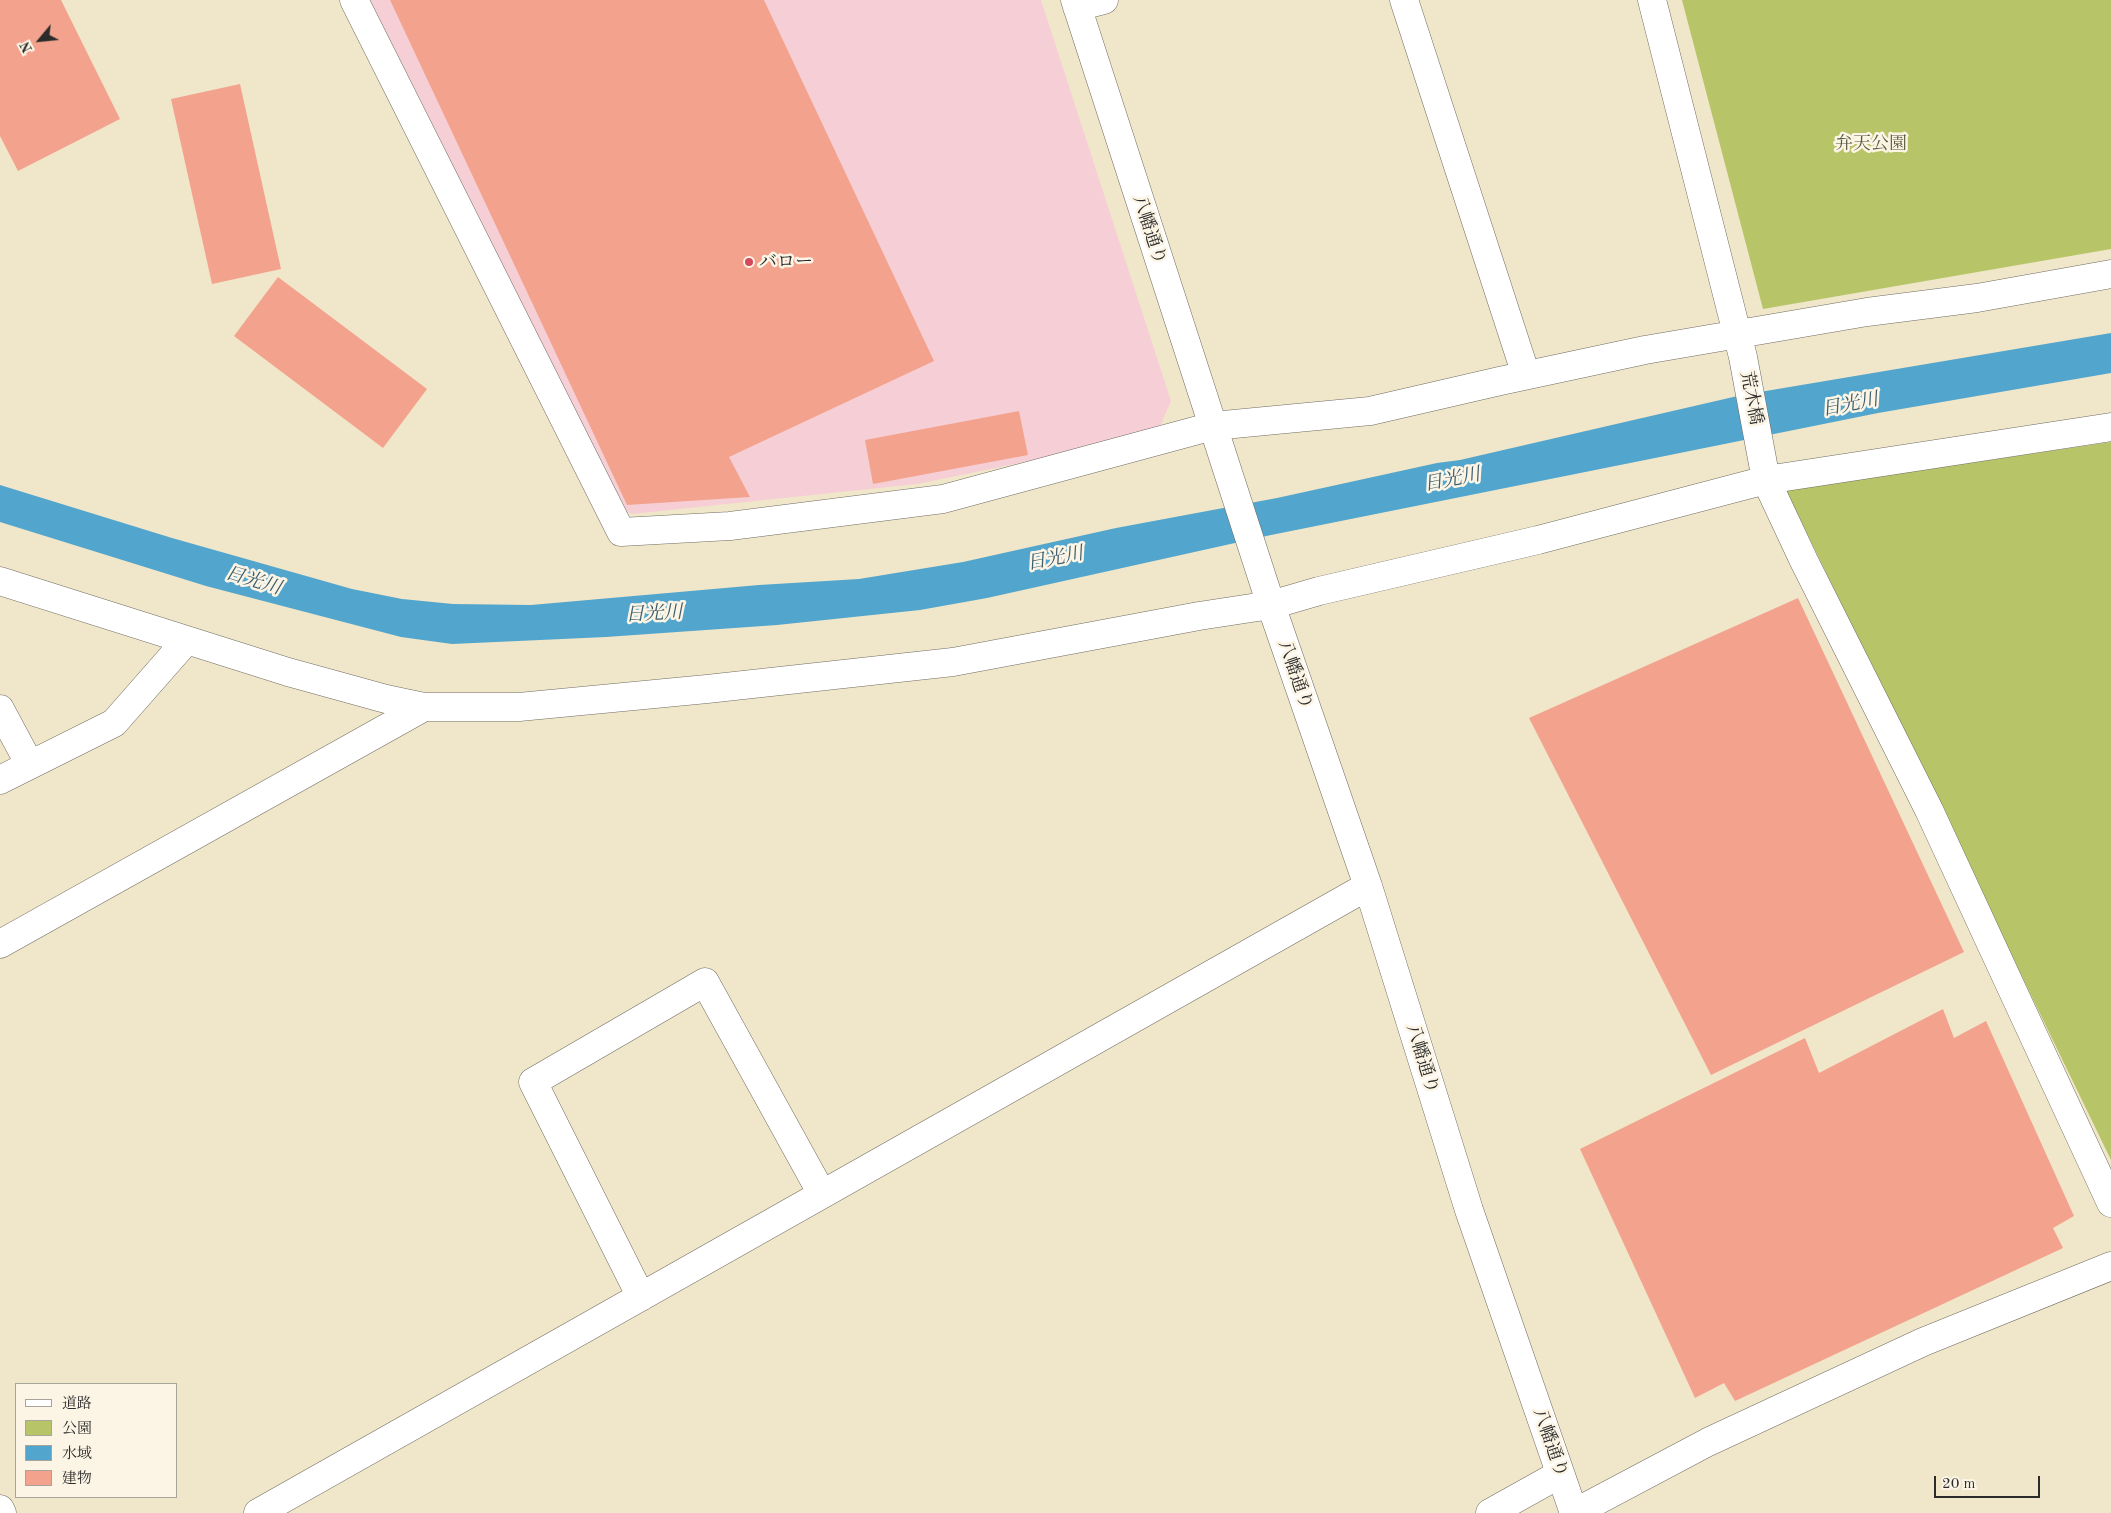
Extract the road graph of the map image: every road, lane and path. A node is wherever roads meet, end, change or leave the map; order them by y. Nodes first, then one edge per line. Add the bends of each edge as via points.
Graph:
1 (354, 0) edge
2 (1104, 0) edge
3 (1404, 0) edge
4 (1652, 0) edge
5 (1076, 3) edge
6 (2111, 274) edge
7 (1740, 346) junction
8 (1526, 375) junction
9 (1213, 426) junction
10 (2111, 426) edge
11 (1766, 480) junction
12 (0, 581) edge
13 (1271, 605) junction
14 (186, 641) junction
15 (424, 707) junction
16 (0, 709) edge
17 (30, 765) junction
18 (0, 780) edge
19 (1368, 886) junction
20 (0, 944) edge
21 (822, 1194) junction
22 (2111, 1203) edge
23 (2111, 1266) edge
24 (641, 1297) junction
25 (1560, 1474) junction
26 (0, 1509) edge
27 (2, 1513) edge
28 (258, 1513) edge
29 (1490, 1513) edge
30 (1574, 1513) edge

1 - 9 street via 621,532 730,526 943,498
2 - 5 street
3 - 8 street
4 - 7 street, 荒木橋
5 - 9 street, 八幡通り
6 - 7 street via 1977,298 1867,312
7 - 8 street via 1646,350
7 - 11 street, 荒木橋
8 - 9 street via 1370,412
9 - 13 street, 八幡通り
10 - 11 street
11 - 13 street
11 - 22 street, 荒木橋 via 1929,810
12 - 14 street
13 - 15 street via 953,662 519,707
13 - 19 street, 八幡通り
14 - 15 street via 288,672
14 - 17 street via 114,723
15 - 20 street
16 - 17 street
17 - 18 street
19 - 21 street
19 - 25 street, 八幡通り via 1469,1210
21 - 24 street
21 - 24 street via 705,982 533,1082
23 - 30 street via 1914,1346 1708,1442
24 - 28 street
25 - 29 street
25 - 30 street, 八幡通り
26 - 27 street

